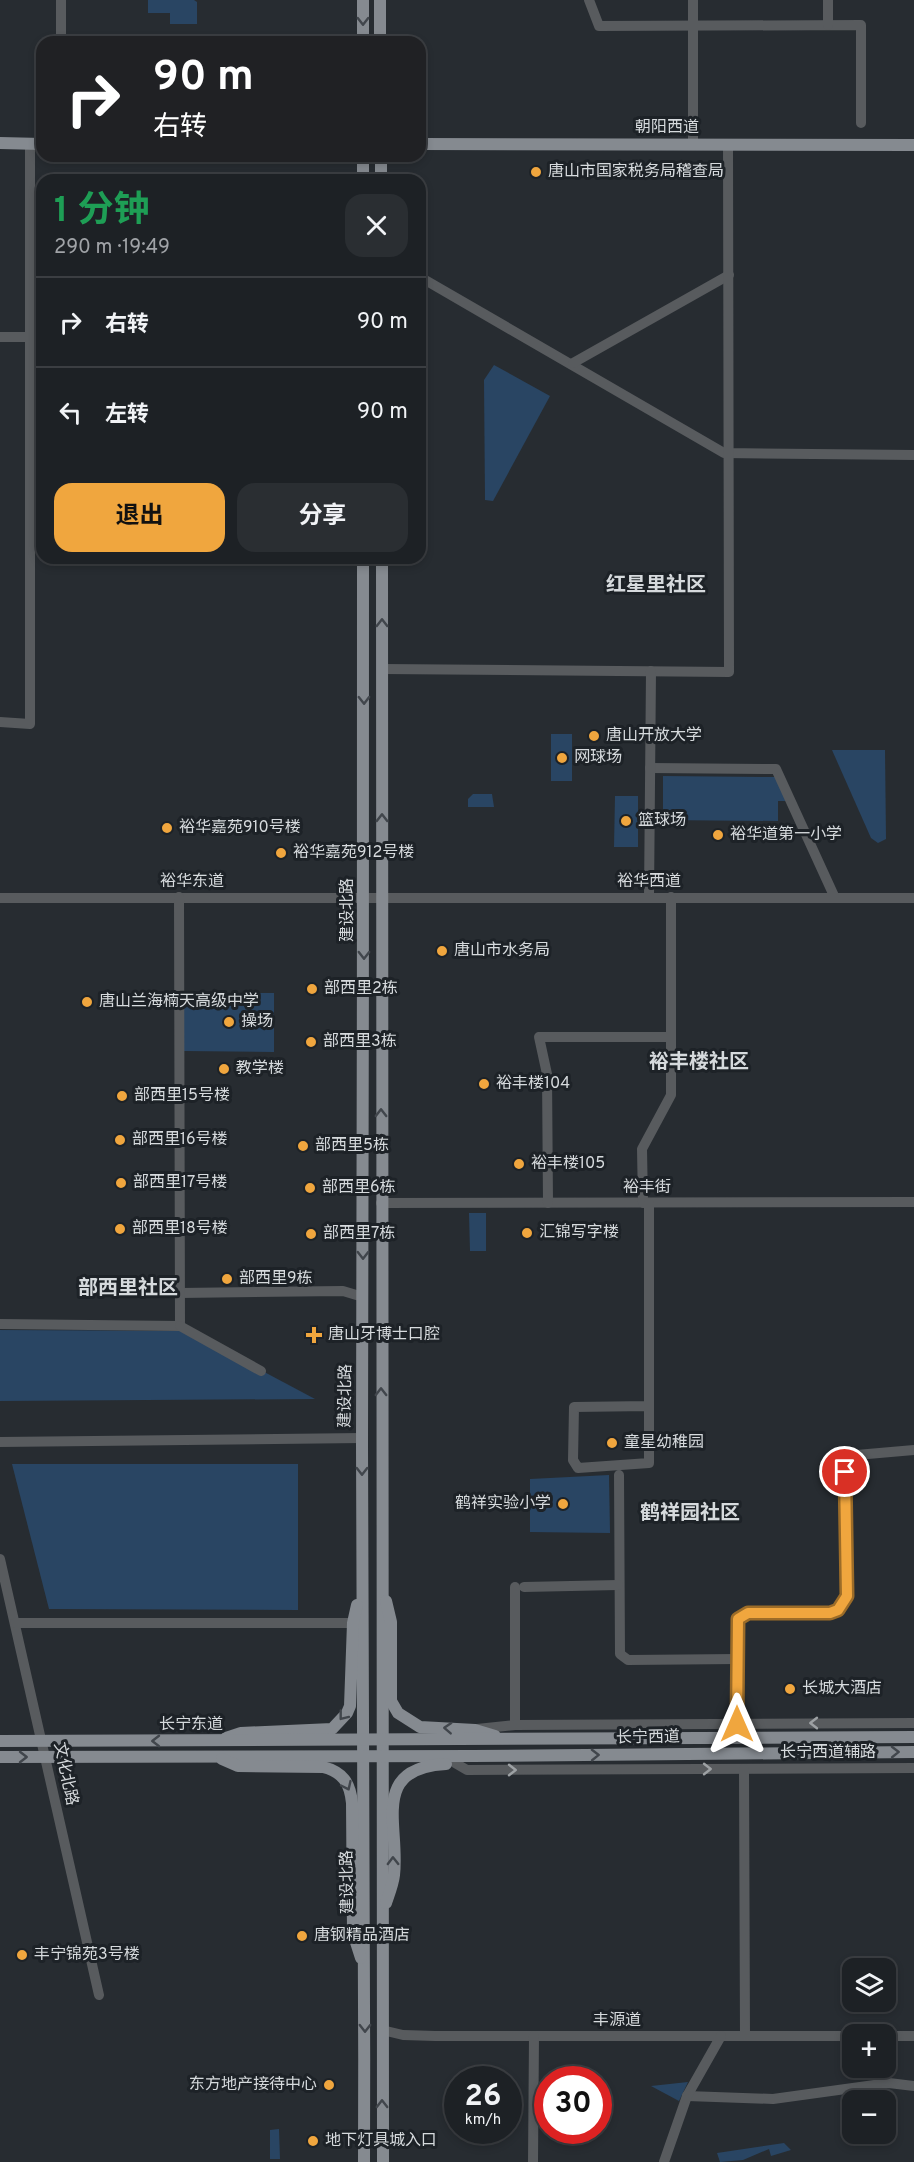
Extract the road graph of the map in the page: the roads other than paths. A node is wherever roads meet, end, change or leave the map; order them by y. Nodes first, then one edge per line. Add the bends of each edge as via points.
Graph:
1 (61, 0) edge
2 (363, 0) edge
3 (380, 0) edge
4 (589, 0) edge
5 (693, 0) edge
6 (828, 0) edge
7 (693, 25) junction
8 (828, 25) junction
9 (61, 36) edge
10 (363, 36) edge
11 (380, 36) edge
12 (861, 123) dead end
13 (0, 143) edge
14 (36, 144) edge
15 (426, 144) edge
16 (693, 145) junction
17 (728, 145) junction
18 (914, 146) edge
19 (729, 275) junction
20 (426, 280) edge
21 (0, 337) edge
22 (30, 337) junction
23 (573, 363) junction
24 (729, 455) junction
25 (914, 455) edge
26 (30, 518) junction
27 (36, 518) edge
28 (363, 564) edge
29 (382, 564) edge
30 (382, 669) junction
31 (651, 671) junction
32 (0, 722) edge
33 (650, 768) junction
34 (0, 897) edge
35 (179, 897) junction
36 (364, 897) junction
37 (383, 897) junction
38 (649, 897) junction
39 (671, 897) junction
40 (836, 898) junction
41 (914, 898) edge
42 (670, 1037) junction
43 (914, 1202) edge
44 (381, 1203) junction
45 (548, 1203) junction
46 (646, 1203) junction
47 (180, 1293) junction
48 (363, 1297) junction
49 (0, 1324) edge
50 (180, 1326) junction
51 (261, 1371) dead end
52 (650, 1406) junction
53 (362, 1438) junction
54 (0, 1442) edge
55 (914, 1450) edge
56 (619, 1475) dead end
57 (0, 1559) edge
58 (362, 1577) junction
59 (380, 1577) junction
60 (618, 1586) junction
61 (15, 1623) junction
62 (353, 1623) junction
63 (736, 1659) junction
64 (914, 1722) edge
65 (737, 1724) junction
66 (515, 1725) junction
67 (475, 1730) junction
68 (914, 1737) edge
69 (737, 1739) junction
70 (362, 1740) junction
71 (382, 1740) junction
72 (505, 1740) junction
73 (0, 1741) edge
74 (43, 1742) junction
75 (215, 1742) junction
76 (914, 1752) edge
77 (473, 1756) junction
78 (0, 1757) edge
79 (45, 1757) junction
80 (216, 1757) junction
81 (362, 1757) junction
82 (382, 1757) junction
83 (455, 1763) junction
84 (914, 1768) edge
85 (744, 1769) junction
86 (382, 1918) junction
87 (366, 1970) junction
88 (99, 1995) dead end
89 (382, 2030) junction
90 (534, 2036) junction
91 (721, 2036) junction
92 (745, 2036) junction
93 (842, 2036) edge
94 (896, 2036) edge
95 (914, 2036) edge
96 (914, 2086) edge
97 (687, 2096) junction
98 (364, 2162) edge
99 (382, 2162) edge
100 (533, 2162) edge
101 (664, 2162) edge

1 - 9 street
2 -> 10 main road
3 - 11 main road
4 - 7 street via 599,26
5 - 7 street
6 - 8 street
7 - 8 street
7 - 16 street
8 - 12 street via 861,25
13 - 14 main road
14 - 22 street
15 - 16 main road, 朝阳西道
16 - 17 main road, 朝阳西道
17 - 18 main road, 朝阳西道
17 - 19 street
19 - 23 street
19 - 24 street
20 - 23 street
21 - 22 street
22 - 26 street
23 - 24 street
24 - 25 street
24 - 31 street via 729,672
26 - 27 street
26 - 32 street via 30,724
28 -> 36 main road, 建设北路
30 -> 29 main road, 建设北路
30 - 31 street
37 -> 30 main road, 建设北路
31 - 33 street
33 - 38 street
33 - 40 street via 776,769
34 - 35 street, 裕华东道
35 - 36 street, 裕华东道
35 - 47 street
36 - 37 street, 裕华东道
36 -> 48 main road, 建设北路
37 - 38 street, 裕华西道
44 -> 37 main road, 建设北路
38 - 39 street, 裕华西道
39 - 40 street, 裕华西道
39 - 42 street
40 - 41 street, 裕华西道
42 - 45 street via 539,1037 547,1074
42 - 46 street via 671,1095 642,1149
43 - 46 street, 裕丰街
44 - 45 street, 裕丰街
59 -> 44 main road, 建设北路
45 - 46 street, 裕丰街
46 - 52 street
47 - 48 street via 331,1291
47 - 50 street
48 - 53 main road, 建设北路
49 - 50 street
50 - 51 street
52 - 52 street via 574,1407 573,1460 578,1468 650,1463
53 - 54 street
53 -> 58 main road, 建设北路
55 - 63 street via 845,1456 844,1604 830,1613 743,1614 737,1625
56 - 60 street
57 - 61 street, 文化北路
58 - 62 main road
58 - 70 main road, 建设北路
67 -> 59 main road via 420,1727 398,1713 391,1701 391,1622
59 - 71 main road, 建设北路
60 - 63 street via 620,1654 628,1659
60 - 66 street via 520,1587
61 - 62 street
61 - 74 street, 文化北路
62 -> 75 main road via 350,1706 332,1729 241,1733
63 - 65 street
64 -> 65 street, 长宁西道辅路
65 - 66 street, 长宁西道辅路
65 - 69 street
66 - 67 street, 长宁西道辅路
67 - 72 main road
68 - 69 main road, 长宁西道
69 - 72 main road, 长宁西道
70 - 71 main road, 长宁东道
70 - 75 main road, 长宁东道
70 - 81 main road, 建设北路
71 - 72 main road, 长宁西道
71 - 82 main road, 建设北路
73 - 74 main road, 长宁东道
75 -> 74 main road, 长宁东道
74 - 79 street, 文化北路
77 -> 76 main road, 长宁西道
77 - 82 main road, 长宁西道
77 - 83 main road
78 -> 79 main road, 长宁东道
79 - 80 main road, 长宁东道
79 - 88 street, 文化北路
80 - 81 main road, 长宁东道
80 -> 87 main road via 238,1766 323,1767 335,1770 348,1783 352,1803 353,1933
81 - 82 main road, 长宁东道
81 - 87 main road, 建设北路
82 - 86 main road, 建设北路
83 -> 85 street, 长宁西道辅路 via 467,1770
86 -> 83 main road via 394,1875 392,1807 398,1784 415,1770
84 - 85 street, 长宁西道辅路
85 - 92 street
86 - 89 main road, 建设北路
87 -> 98 main road, 建设北路
89 - 90 street, 丰源道 via 403,2035
99 -> 89 main road, 建设北路
90 - 91 street, 丰源道
90 - 100 street
91 - 92 street, 丰源道
91 - 97 street
92 - 93 street, 丰源道
94 - 95 street
96 - 97 street via 889,2083 773,2099
97 - 101 street

